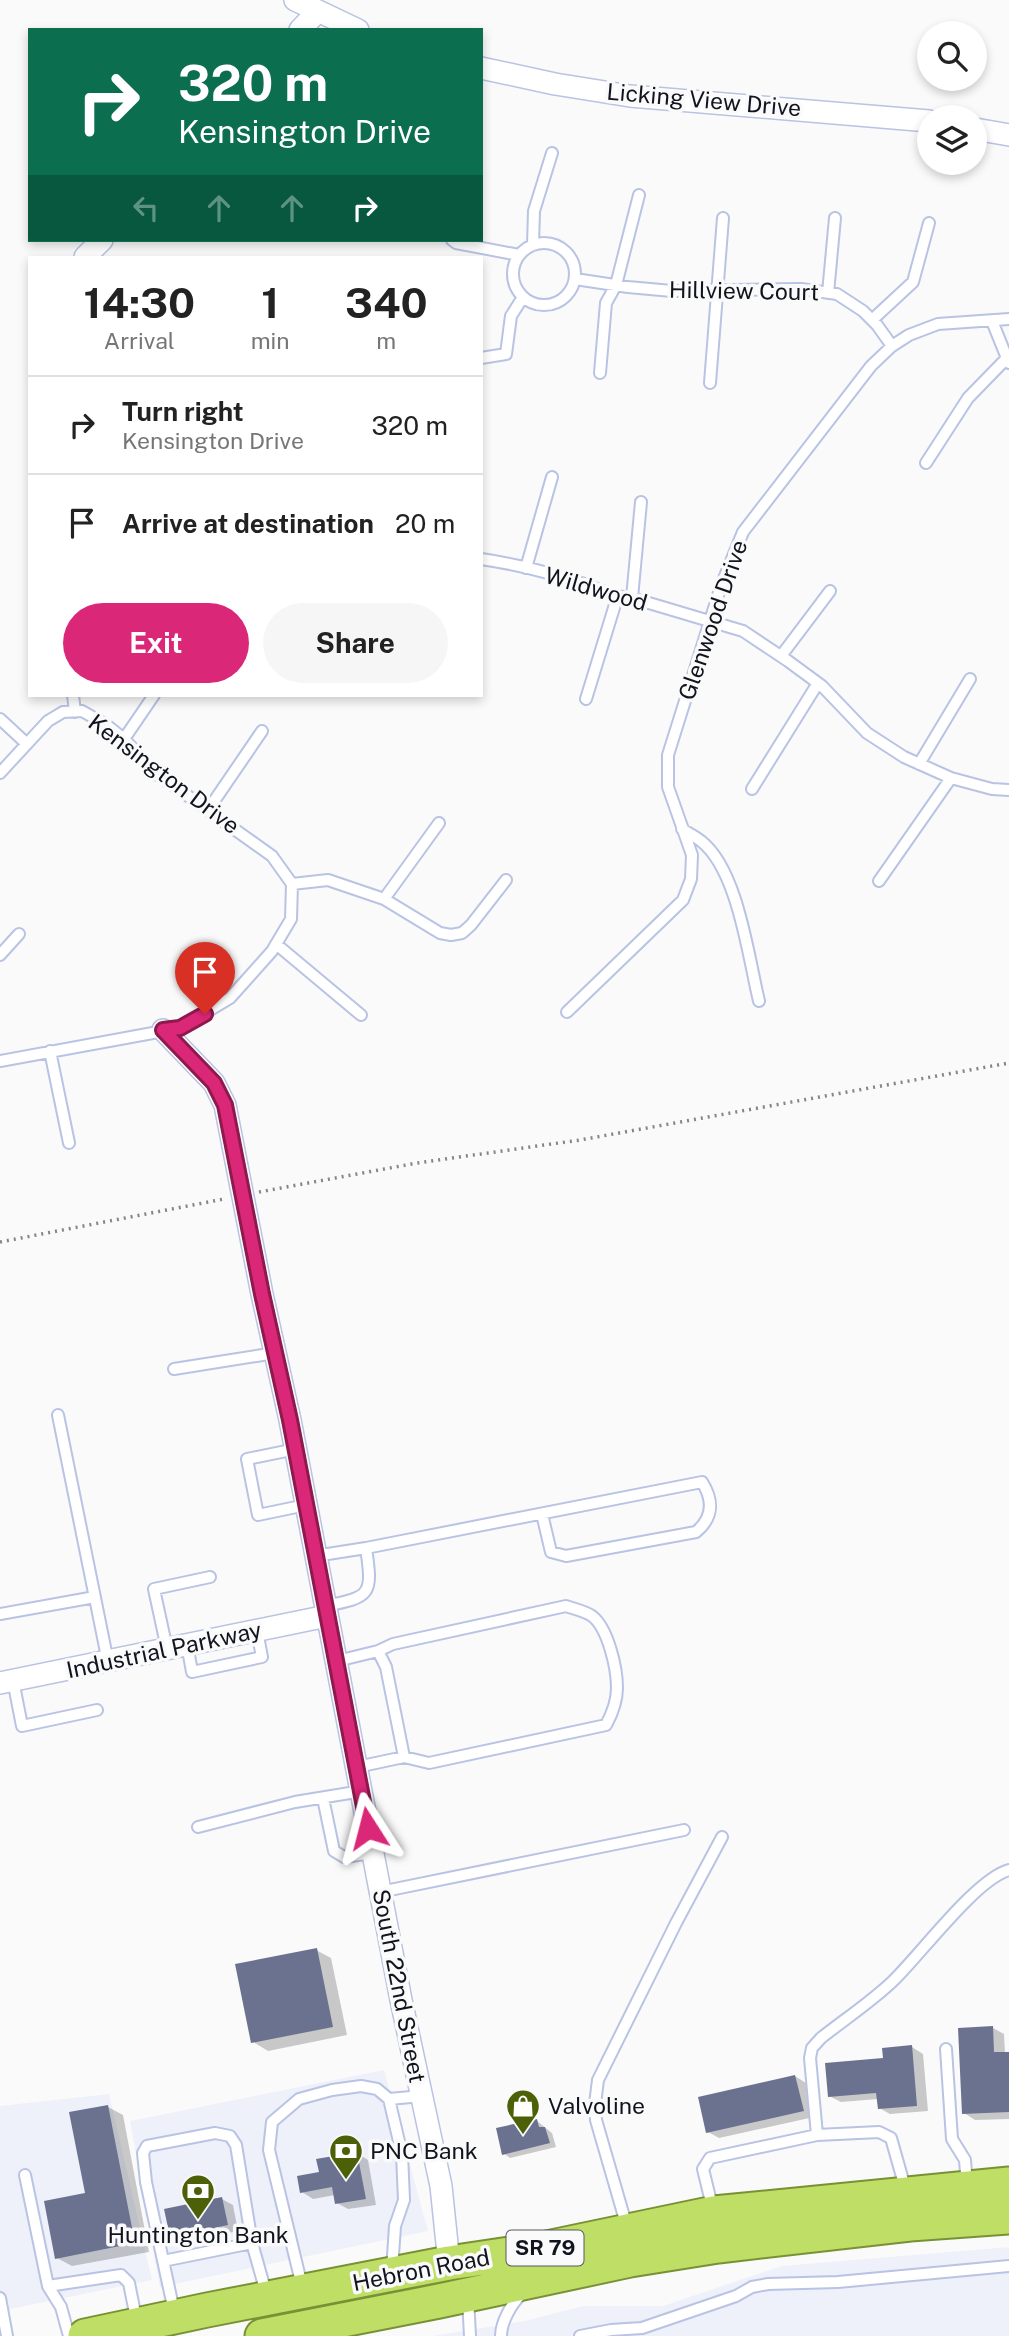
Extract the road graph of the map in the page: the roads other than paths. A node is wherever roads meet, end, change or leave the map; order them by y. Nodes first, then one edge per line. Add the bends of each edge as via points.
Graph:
1 (295, 0) edge
2 (317, 12) junction
3 (302, 28) edge
4 (353, 28) edge
5 (483, 68) edge
6 (917, 120) edge
7 (987, 131) edge
8 (1009, 135) edge
9 (552, 153) dead end
10 (639, 195) dead end
11 (723, 218) dead end
12 (835, 218) dead end
13 (929, 223) dead end
14 (100, 242) edge
15 (455, 242) edge
16 (533, 244) junction
17 (519, 255) junction
18 (86, 256) edge
19 (575, 279) junction
20 (616, 285) junction
21 (719, 290) junction
22 (828, 293) junction
23 (523, 297) junction
24 (1009, 319) edge
25 (872, 320) junction
26 (992, 321) junction
27 (892, 346) junction
28 (483, 358) edge
29 (1007, 361) edge
30 (600, 373) dead end
31 (710, 383) dead end
32 (926, 463) dead end
33 (552, 477) dead end
34 (641, 502) dead end
35 (483, 559) edge
36 (526, 568) junction
37 (830, 591) dead end
38 (617, 598) junction
39 (632, 598) junction
40 (709, 621) junction
41 (781, 656) junction
42 (970, 679) dead end
43 (818, 683) junction
44 (73, 697) edge
45 (154, 697) edge
46 (586, 699) dead end
47 (75, 712) junction
48 (0, 719) edge
49 (262, 731) dead end
50 (124, 739) junction
51 (27, 744) junction
52 (919, 764) junction
53 (0, 773) edge
54 (951, 778) junction
55 (752, 789) dead end
56 (1009, 790) edge
57 (208, 810) junction
58 (439, 823) dead end
59 (682, 829) junction
60 (506, 880) dead end
61 (879, 881) dead end
62 (292, 884) junction
63 (384, 899) junction
64 (19, 934) dead end
65 (276, 944) junction
66 (0, 955) edge
67 (759, 1001) dead end
68 (567, 1012) dead end
69 (360, 1015) dead end
70 (163, 1030) junction
71 (50, 1051) junction
72 (0, 1060) edge
73 (69, 1143) dead end
74 (275, 1353) junction
75 (174, 1369) dead end
76 (58, 1415) dead end
77 (296, 1449) junction
78 (306, 1505) junction
79 (542, 1514) junction
80 (366, 1548) junction
81 (316, 1556) junction
82 (210, 1577) dead end
83 (94, 1597) junction
84 (326, 1611) junction
85 (0, 1614) edge
86 (177, 1646) junction
87 (378, 1651) junction
88 (337, 1661) junction
89 (108, 1662) junction
90 (6, 1681) edge
91 (97, 1710) dead end
92 (404, 1757) junction
93 (357, 1767) junction
94 (362, 1791) junction
95 (323, 1798) junction
96 (198, 1828) dead end
97 (684, 1830) dead end
98 (722, 1837) dead end
99 (373, 1853) junction
100 (1009, 1870) edge
101 (380, 1892) junction
102 (946, 2049) dead end
103 (422, 2096) junction
104 (389, 2099) junction
105 (817, 2135) junction
106 (25, 2175) dead end
107 (1009, 2185) edge
108 (967, 2188) junction
109 (907, 2194) junction
110 (714, 2213) junction
111 (1009, 2217) edge
112 (681, 2220) junction
113 (628, 2231) junction
114 (252, 2243) junction
115 (163, 2261) junction
116 (449, 2263) junction
117 (1009, 2266) edge
118 (392, 2274) junction
119 (540, 2279) junction
120 (48, 2286) junction
121 (304, 2292) junction
122 (468, 2295) junction
123 (0, 2298) edge
124 (268, 2299) junction
125 (176, 2318) junction
126 (138, 2325) junction
127 (273, 2333) edge
128 (7, 2336) edge
129 (69, 2336) edge
130 (85, 2336) edge
131 (470, 2336) edge
132 (501, 2336) edge
133 (580, 2336) edge

1 - 2 street
2 - 3 street
2 - 4 street
5 - 6 street, Licking View Drive via 630,96
7 - 8 street
9 - 16 lane via 534,211
10 - 20 lane
11 - 21 lane
12 - 22 lane
13 - 25 lane via 913,282
14 - 18 street
15 - 17 lane
16 - 17 lane
16 - 19 lane via 554,244 564,250 575,268
17 - 23 lane via 513,282
19 - 20 lane, Hillview Court
19 - 23 lane via 566,296 550,305
20 - 21 lane, Hillview Court
20 - 30 lane via 606,303
21 - 22 lane, Hillview Court
21 - 31 lane
22 - 25 lane, Hillview Court via 851,302
23 - 28 lane via 511,316 506,354
24 - 26 lane, Glenwood Drive
25 - 27 lane, Hillview Court
26 - 27 lane, Glenwood Drive via 938,324
26 - 29 lane
27 - 40 lane, Glenwood Drive via 871,366 743,532
29 - 32 lane via 968,398
33 - 36 lane
34 - 39 lane
35 - 36 lane, Wildwood
36 - 38 lane, Wildwood
37 - 41 lane
38 - 39 lane, Wildwood
38 - 46 lane
39 - 40 lane, Wildwood
40 - 41 lane, Wildwood via 743,631
40 - 59 lane, Glenwood Drive via 668,755 668,788
41 - 43 lane, Wildwood
42 - 52 lane
43 - 52 lane, Wildwood via 867,733
43 - 55 lane
44 - 47 lane
45 - 50 lane
47 - 50 lane, Kensington Drive via 82,711
47 - 51 lane, Kensington Drive via 63,712 48,721
48 - 51 lane
49 - 57 lane
50 - 57 lane, Kensington Drive via 156,774
51 - 53 lane, Kensington Drive
52 - 54 lane, Wildwood
54 - 56 lane, Wildwood
54 - 61 lane
57 - 62 lane, Kensington Drive via 272,856
58 - 63 lane
59 - 67 lane via 702,841 733,891
59 - 68 lane, Glenwood Drive via 692,855 691,879 683,900
60 - 63 lane via 471,925 451,935
62 - 63 lane via 328,880
62 - 65 lane via 291,919
64 - 66 lane
65 - 69 lane
65 - 70 lane via 230,998 180,1028
70 - 71 lane
70 - 74 street, South 22nd Street via 214,1083 225,1105
71 - 72 lane
71 - 73 lane
74 - 75 lane
74 - 77 street, South 22nd Street
76 - 83 lane
77 - 78 street, South 22nd Street
77 - 78 lane via 247,1459 258,1515
78 - 81 street, South 22nd Street
79 - 79 lane via 702,1482 710,1514 696,1532 566,1556 551,1552
79 - 80 lane
80 - 81 lane
80 - 84 lane via 371,1580 366,1590 356,1600
81 - 84 street, South 22nd Street
82 - 86 lane via 154,1589
83 - 85 lane
83 - 89 lane
84 - 86 street, Industrial Parkway via 257,1631
84 - 88 street, South 22nd Street
86 - 89 street, Industrial Parkway
87 - 88 lane
87 - 92 lane via 386,1667
87 - 92 lane via 566,1606 591,1615 610,1644 617,1688 606,1725 429,1763
88 - 93 street, South 22nd Street
89 - 90 street, Industrial Parkway
90 - 91 lane via 22,1726
92 - 93 lane
93 - 94 street, South 22nd Street
94 - 95 lane
94 - 99 street, South 22nd Street
95 - 96 lane
95 - 99 lane via 334,1851 344,1857
97 - 101 lane
98 - 113 lane via 598,2080 596,2120
99 - 101 street, South 22nd Street
100 - 105 lane via 981,1887 892,1981 813,2048
101 - 103 street, South 22nd Street
102 - 108 lane via 952,2139 965,2160
103 - 104 lane
103 - 116 street, South 22nd Street via 441,2186
104 - 118 lane via 402,2154 404,2200 395,2226
104 - 121 lane via 377,2089 361,2086 332,2090 299,2099 272,2122 269,2150
105 - 109 lane via 879,2132 891,2138
105 - 110 lane via 710,2158 703,2169
106 - 120 lane
107 - 108 highway, Hebron Road / SR 79
108 - 109 highway, Hebron Road / SR 79
109 - 110 highway, Hebron Road / SR 79
110 - 112 highway, Hebron Road / SR 79
111 - 119 highway, Hebron Road / SR 79 via 718,2246
112 - 113 highway, Hebron Road / SR 79
112 - 122 highway via 661,2236 504,2267
113 - 116 highway, Hebron Road / SR 79
114 - 115 lane
114 - 115 lane via 236,2145 230,2136 215,2133 147,2146 143,2153 146,2182
114 - 124 lane
115 - 125 lane
116 - 118 highway, Hebron Road / SR 79
116 - 127 highway via 414,2291 297,2316
117 - 133 lane via 838,2283 768,2284 642,2328
118 - 121 highway, Hebron Road / SR 79
119 - 122 highway, Hebron Road / SR 79
119 - 132 lane via 517,2298
120 - 126 lane via 121,2275 129,2283
120 - 129 lane via 61,2307
121 - 124 highway, Hebron Road / SR 79
122 - 127 highway, Hebron Road / SR 79
122 - 131 lane
123 - 128 lane
124 - 125 highway, Hebron Road / SR 79
125 - 126 highway, Hebron Road / SR 79
126 - 130 highway, Hebron Road / SR 79

